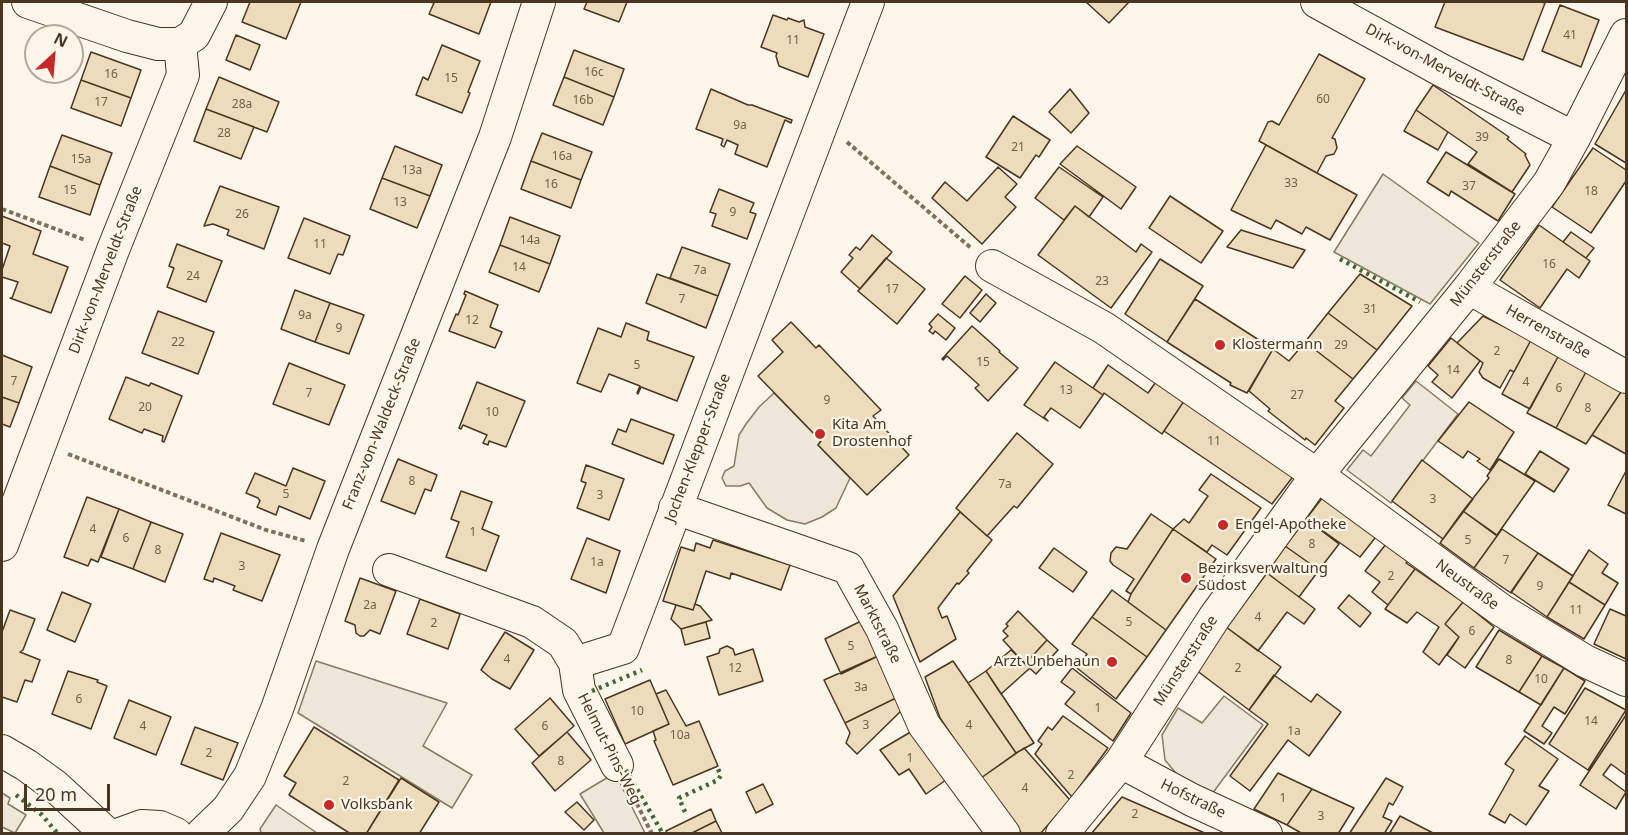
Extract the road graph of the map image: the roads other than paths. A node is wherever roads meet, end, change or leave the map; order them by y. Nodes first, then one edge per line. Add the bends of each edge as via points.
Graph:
1 (28, 2) edge
2 (211, 2) edge
3 (539, 2) edge
4 (868, 2) edge
5 (1317, 2) edge
6 (1626, 35) edge
7 (180, 44) junction
8 (1574, 138) junction
9 (992, 266) road end
10 (1469, 288) junction
11 (1626, 376) edge
12 (1317, 476) junction
13 (13, 477) edge
14 (675, 508) junction
15 (2, 545) edge
16 (389, 570) dead end
17 (574, 663) junction
18 (1626, 681) edge
19 (2, 751) edge
20 (1121, 762) junction
21 (617, 765) road end
22 (107, 834) edge
23 (120, 834) edge
24 (176, 834) edge
25 (202, 834) edge
26 (1004, 834) edge
27 (1062, 834) edge
28 (1266, 834) edge

1 - 7 street via 127,36 158,44
2 - 7 street via 194,35
3 - 25 street, Franz-von-Waldeck-Straße via 495,137 333,549 250,776 228,809
4 - 14 street, Jochen-Klepper-Straße
5 - 8 street, Dirk-von-Merveldt-Straße
6 - 8 street, Münsterstraße
7 - 13 street, Dirk-von-Merveldt-Straße via 183,75 39,443
8 - 10 street, Münsterstraße via 1548,183
9 - 12 street via 1104,328
10 - 11 street, Herrenstraße
10 - 12 street, Münsterstraße
12 - 18 street, Neustraße via 1501,610
12 - 20 street, Münsterstraße via 1214,618
13 - 15 street, Dirk-von-Merveldt-Straße
14 - 17 street, Jochen-Klepper-Straße via 623,648
14 - 26 street, Marktstraße via 848,568 882,629 924,725
16 - 17 street via 532,622 563,644
17 - 21 street, Helmut-Pins-Weg via 579,690
19 - 22 street via 55,786
20 - 27 street, Münsterstraße
20 - 28 street, Hofstraße
23 - 24 street via 142,826 160,827

